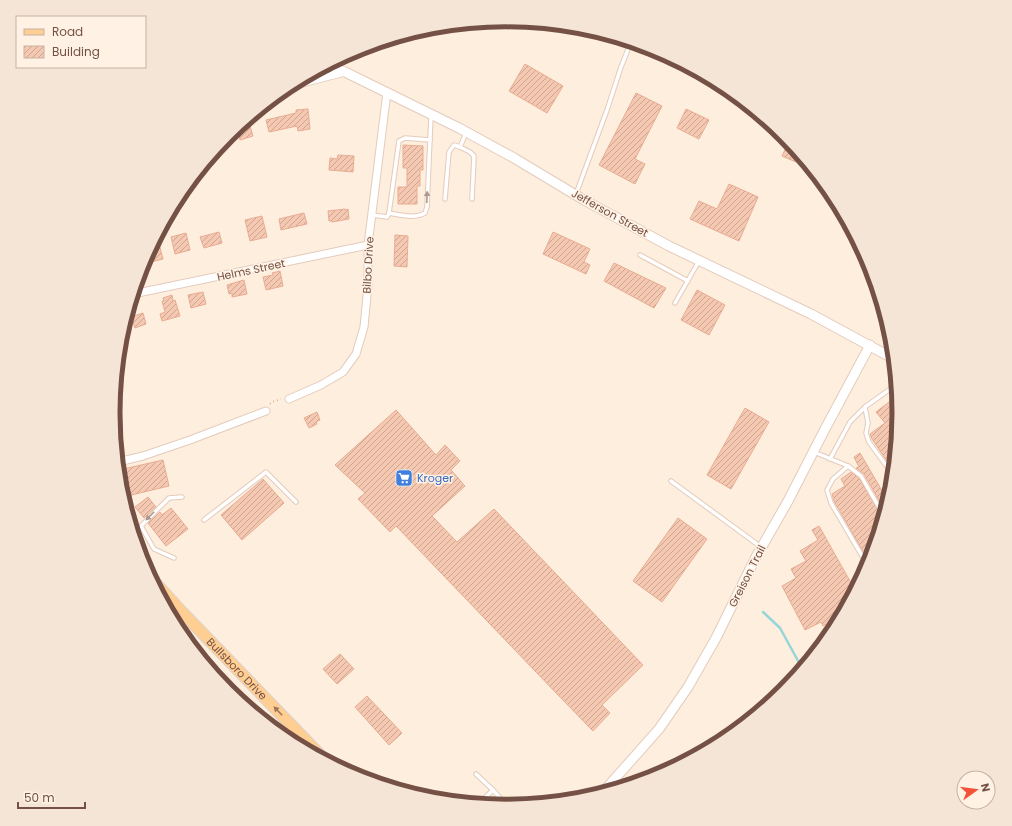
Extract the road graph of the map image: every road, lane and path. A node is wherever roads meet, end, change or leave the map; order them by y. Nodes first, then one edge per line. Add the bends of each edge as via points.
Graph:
1 (629, 47) edge
2 (334, 68) edge
3 (345, 72) junction
4 (309, 81) edge
5 (387, 92) junction
6 (432, 115) junction
7 (466, 132) junction
8 (430, 140) junction
9 (460, 146) junction
10 (575, 195) junction
11 (445, 199) dead end
12 (472, 199) dead end
13 (389, 213) junction
14 (372, 215) junction
15 (368, 245) junction
16 (640, 255) dead end
17 (699, 260) junction
18 (688, 281) junction
19 (139, 293) edge
20 (675, 303) dead end
21 (870, 346) junction
22 (888, 356) edge
23 (891, 389) edge
24 (289, 399) joint
25 (865, 407) junction
26 (266, 410) joint
27 (813, 452) junction
28 (830, 459) junction
29 (123, 461) edge
30 (848, 466) junction
31 (888, 469) edge
32 (671, 481) dead end
33 (182, 497) dead end
34 (296, 502) dead end
35 (880, 509) edge
36 (204, 520) dead end
37 (762, 547) junction
38 (174, 558) dead end
39 (864, 559) edge
40 (165, 594) edge
41 (312, 746) edge
42 (476, 774) dead end
43 (609, 785) edge
44 (493, 790) junction
45 (484, 798) edge
46 (501, 799) edge

1 - 10 lane
2 - 3 street, Jefferson Street
3 - 4 street
3 - 5 street, Jefferson Street
5 - 6 street, Jefferson Street
5 - 14 street, Bilbo Drive
6 - 7 street, Jefferson Street
6 - 8 lane
7 - 9 lane
7 - 10 street, Jefferson Street
8 - 13 lane via 409,138 399,141
13 -> 8 lane via 420,216 425,212
9 - 11 lane via 454,146 449,152
9 - 12 lane via 474,156
10 - 17 street, Jefferson Street
13 - 14 lane via 387,217
14 - 15 street, Bilbo Drive
15 - 19 street, Helms Street
15 - 24 street, Bilbo Drive via 364,328 356,354 342,372 321,385
16 - 18 lane
17 - 18 lane
17 - 21 street, Jefferson Street via 811,314
18 - 20 lane
21 - 22 street, Jefferson Street
21 - 27 street, Greison Trail
23 - 25 lane
24 - 26 path via 272,402
25 - 28 lane via 850,422
25 - 31 lane via 869,442
26 - 29 street via 190,440
27 - 28 lane
27 - 37 street, Greison Trail
28 - 30 lane
30 - 35 lane via 861,476
30 - 39 lane via 833,479 827,490 830,503
32 - 37 lane
33 -> 38 lane via 169,498 141,526 154,549
34 - 36 lane via 266,472
37 - 43 street, Greison Trail via 688,687 659,729
41 -> 40 main road, Bullsboro Drive
42 - 44 lane
44 - 45 lane
44 - 46 lane

